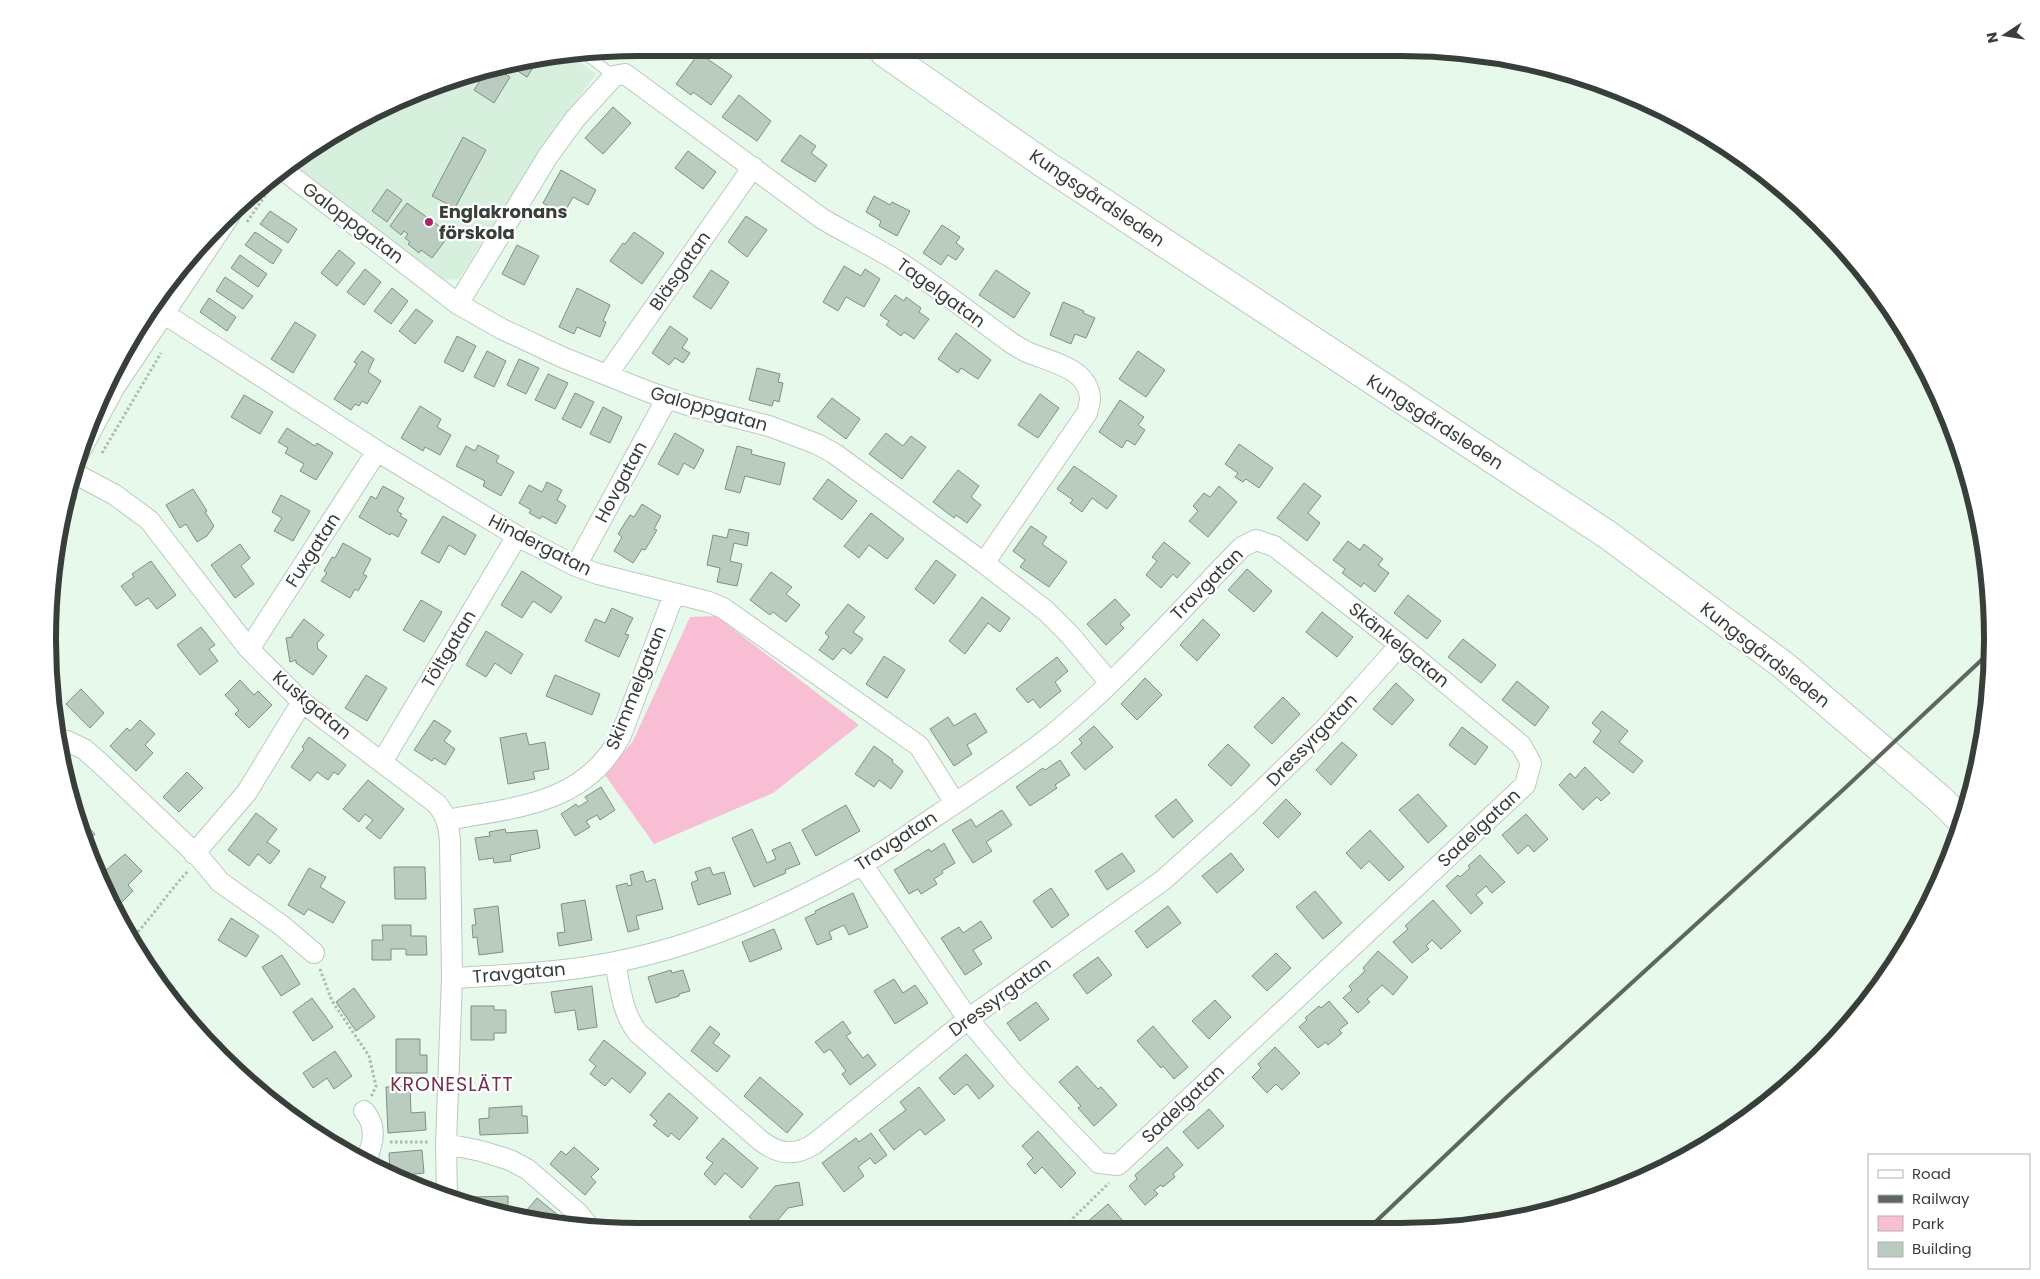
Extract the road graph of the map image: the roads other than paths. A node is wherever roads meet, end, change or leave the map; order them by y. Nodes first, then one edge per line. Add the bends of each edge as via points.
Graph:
1 (889, 56) edge
2 (592, 58) edge
3 (619, 75) junction
4 (754, 167) junction
5 (288, 174) edge
6 (207, 248) edge
7 (458, 304) junction
8 (163, 313) junction
9 (607, 376) junction
10 (110, 395) edge
11 (667, 398) junction
12 (377, 450) junction
13 (80, 476) edge
14 (517, 536) junction
15 (1256, 540) joint
16 (984, 563) junction
17 (576, 566) junction
18 (674, 594) junction
19 (1400, 644) junction
20 (249, 649) junction
21 (1110, 683) junction
22 (302, 702) junction
23 (67, 740) dead end
24 (382, 762) junction
25 (1530, 763) joint
26 (955, 803) junction
27 (1956, 815) edge
28 (447, 820) junction
29 (197, 856) junction
30 (862, 864) junction
31 (314, 953) road end
32 (615, 962) junction
33 (452, 978) junction
34 (968, 1019) junction
35 (364, 1111) road end
36 (446, 1144) junction
37 (369, 1154) edge
38 (447, 1190) edge
39 (584, 1220) edge

1 - 27 main road, Kungsgårdsleden via 1043,163 1608,535 1783,666
2 - 3 lane
3 - 4 street, Tagelgatan
3 - 7 street via 575,119 548,156
4 - 9 street, Bläsgatan
4 - 16 street, Tagelgatan via 828,222 912,270 1010,342 1073,370 1088,388 1088,413
5 - 7 street, Galoppgatan
6 - 8 street
7 - 9 street, Galoppgatan via 564,358
8 - 10 street
8 - 12 street, Hindergatan
9 - 11 street, Galoppgatan
11 - 16 street, Galoppgatan via 769,426 816,444 835,454
11 - 17 street, Hovgatan
12 - 14 street, Hindergatan
12 - 20 street, Fuxgatan
13 - 20 street, Kuskgatan via 115,495 149,520
14 - 17 street, Hindergatan
14 - 24 street, Töltgatan
15 - 19 street, Skänkelgatan via 1274,546
15 - 21 street, Travgatan via 1242,547
16 - 21 street, Galoppgatan via 1046,611
17 - 18 street, Hindergatan
18 - 26 street, Hindergatan via 723,608 920,746
18 - 28 street, Skimmelgatan via 621,735 599,766 582,781 544,800
19 - 25 street, Skänkelgatan via 1521,744
19 - 34 street, Dressyrgatan via 1323,731 1162,881
20 - 22 street, Kuskgatan
21 - 26 street, Travgatan via 1054,733
22 - 24 street, Kuskgatan
22 - 29 street via 247,792
23 - 29 street via 100,763
24 - 28 street, Kuskgatan via 437,804
25 - 34 street, Sadelgatan via 1525,784 1118,1165 1099,1163 1015,1075
26 - 30 street, Travgatan
28 - 33 street
29 - 31 street via 220,882
30 - 32 street, Travgatan via 742,924
30 - 34 street
32 - 33 street, Travgatan via 532,974
32 - 34 street, Dressyrgatan via 628,1020 638,1033 772,1149 789,1154 814,1144
33 - 36 street
35 - 37 street via 374,1129
36 - 38 street
36 - 39 street via 481,1151 527,1169

